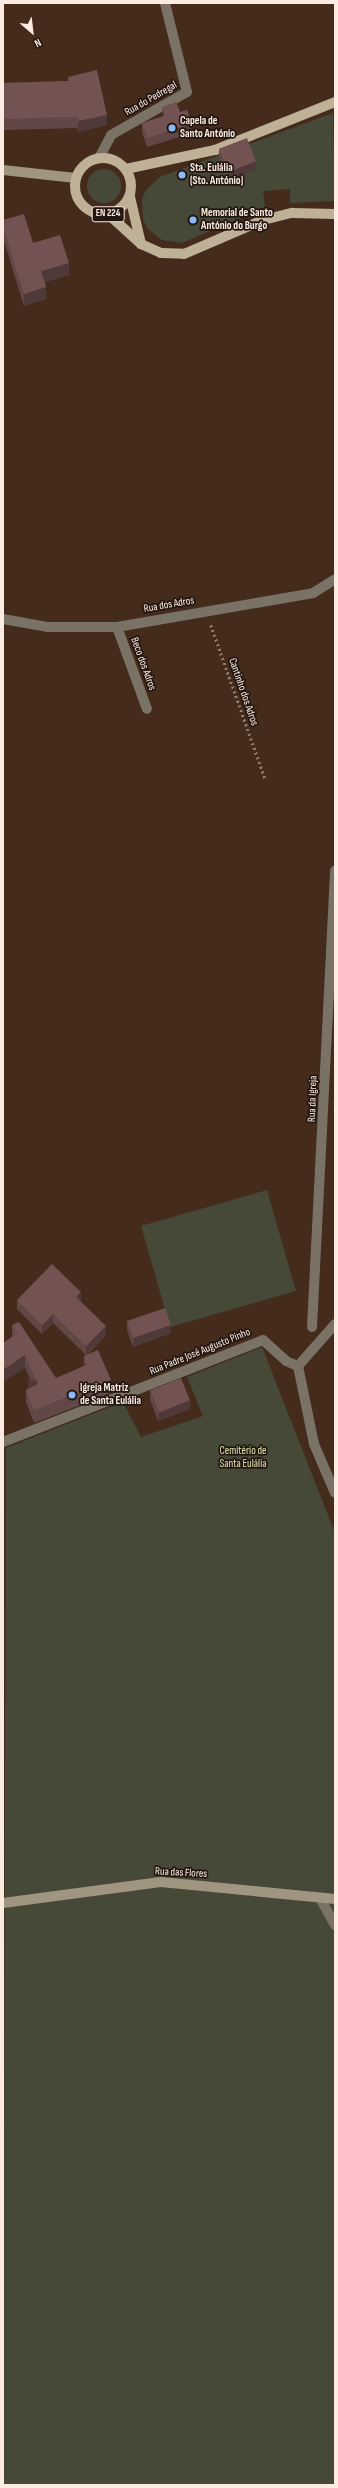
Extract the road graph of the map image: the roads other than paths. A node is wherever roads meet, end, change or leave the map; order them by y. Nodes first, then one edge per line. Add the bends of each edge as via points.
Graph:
1 (165, 3) edge
2 (335, 102) edge
3 (99, 158) junction
4 (126, 169) junction
5 (3, 170) edge
6 (76, 178) junction
7 (130, 197) junction
8 (108, 214) junction
9 (335, 214) edge
10 (141, 244) junction
11 (335, 579) edge
12 (3, 619) edge
13 (117, 627) junction
14 (147, 709) dead end
15 (335, 871) edge
16 (335, 1324) edge
17 (312, 1327) dead end
18 (298, 1366) junction
19 (3, 1442) edge
20 (335, 1493) edge
21 (320, 1898) junction
22 (335, 1899) edge
23 (3, 1903) edge
24 (335, 1925) edge

1 - 3 street, Rua do Pedregal via 187,92 111,135
2 - 4 main road via 215,150
3 - 4 main road via 114,160
3 - 6 main road via 85,165
4 - 7 main road, EN 224 via 132,188
5 - 6 street
6 - 8 main road, EN 224 via 77,197 82,205 98,214
7 - 8 main road, EN 224 via 117,211
7 - 10 main road, EN 224
8 - 10 main road, EN 224
9 - 10 main road, EN 224 via 292,212 263,220 184,254 161,253
11 - 13 street, Rua dos Adros via 313,593
12 - 13 street, Rua dos Adros via 48,627
13 - 14 street, Beco dos Adros
15 - 17 street, Rua da Igreja
16 - 18 street
18 - 19 street, Rua Padre José Augusto Pinho via 286,1361 263,1340
18 - 20 street via 314,1444
21 - 22 street, Rua das Flores
21 - 23 street, Rua das Flores via 162,1882
21 - 24 street

